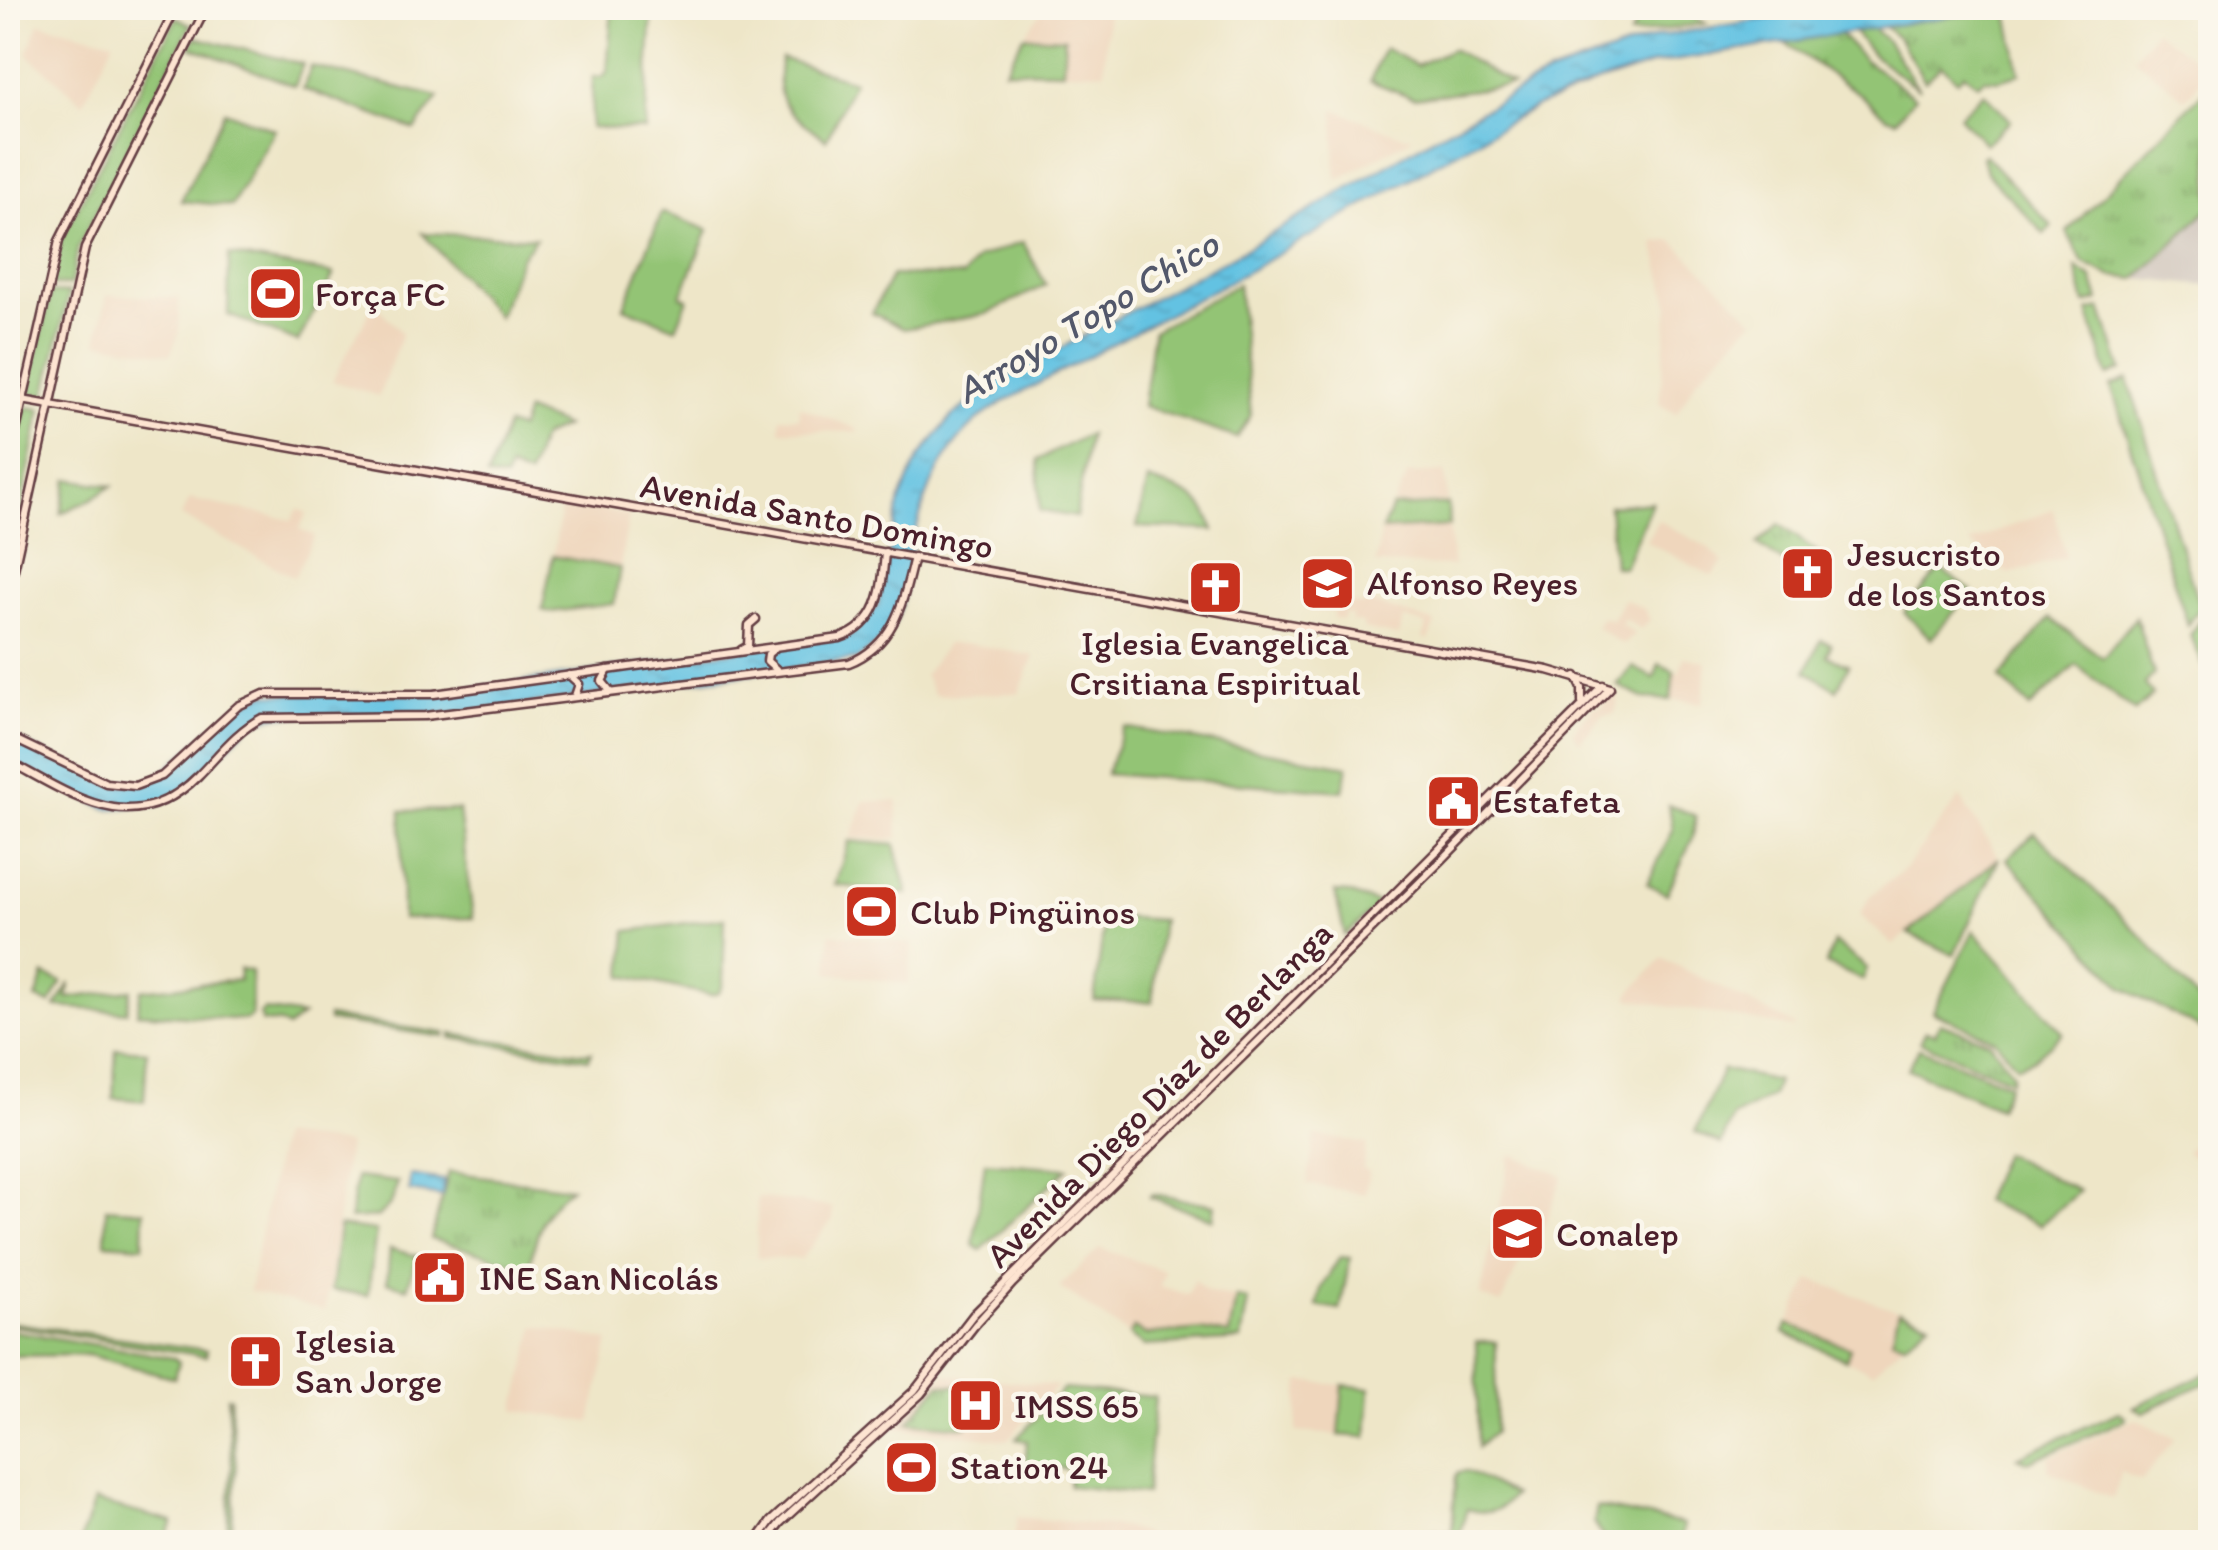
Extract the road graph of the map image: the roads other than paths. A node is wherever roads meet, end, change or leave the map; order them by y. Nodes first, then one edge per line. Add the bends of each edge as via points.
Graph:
1 (176, 8) edge
2 (206, 8) edge
3 (22, 400) junction
4 (49, 404) junction
5 (8, 466) edge
6 (888, 552) junction
7 (912, 557) junction
8 (924, 559) junction
9 (906, 592) junction
10 (8, 597) edge
11 (756, 619) dead end
12 (758, 640) dead end
13 (771, 650) junction
14 (692, 658) junction
15 (744, 663) junction
16 (776, 668) junction
17 (606, 672) junction
18 (572, 676) junction
19 (1575, 676) junction
20 (1606, 686) junction
21 (612, 692) junction
22 (575, 696) junction
23 (1582, 705) junction
24 (8, 736) edge
25 (8, 764) edge
26 (756, 1542) edge
27 (765, 1542) edge

1 - 3 main road via 58,241
2 - 4 main road via 85,248
3 - 4 main road, Avenida Santo Domingo
3 - 5 main road
4 - 6 main road, Avenida Santo Domingo
4 - 10 main road
6 - 7 main road, Avenida Santo Domingo
6 - 13 main road via 878,605 863,626 840,638
7 - 8 main road, Avenida Santo Domingo
7 - 9 main road
8 - 9 main road
8 - 19 main road, Avenida Santo Domingo
9 - 16 main road via 891,630 868,654 841,664
11 - 14 main road via 747,648
12 - 13 main road
13 - 15 main road
13 - 16 main road via 767,661
14 - 15 main road
14 - 17 main road
15 - 16 main road
15 - 21 main road
17 - 18 main road
17 - 21 main road via 602,683
18 - 22 main road via 579,684
18 - 24 main road via 434,694 264,694 238,706 162,776 135,786 106,783
19 - 20 main road, Avenida Santo Domingo
19 - 23 main road
20 - 23 main road, Avenida Diego Díaz de Berlanga
20 - 27 main road, Avenida Diego Díaz de Berlanga via 1426,876 1014,1283 922,1394
21 - 22 main road
22 - 25 main road via 426,716 262,718 186,788 148,808 101,807
23 - 26 main road, Avenida Diego Díaz de Berlanga via 974,1316 915,1390

